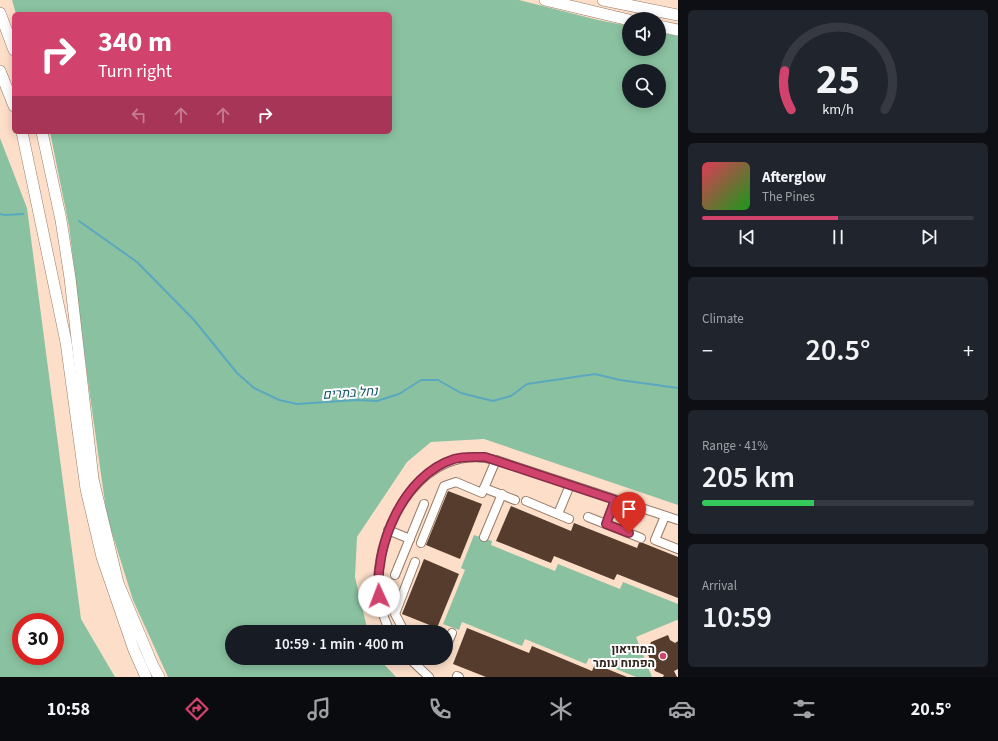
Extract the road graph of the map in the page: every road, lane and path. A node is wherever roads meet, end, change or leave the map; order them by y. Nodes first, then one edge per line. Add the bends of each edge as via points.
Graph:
1 (545, 0) edge
2 (603, 0) edge
3 (0, 13) edge
4 (678, 15) edge
5 (622, 18) edge
6 (666, 27) edge
7 (678, 30) edge
8 (12, 45) edge
9 (0, 71) edge
10 (12, 101) edge
11 (22, 134) edge
12 (42, 134) edge
13 (496, 460) junction
14 (570, 485) junction
15 (484, 488) junction
16 (502, 494) junction
17 (516, 500) dead end
18 (615, 500) junction
19 (526, 501) dead end
20 (424, 504) dead end
21 (558, 514) junction
22 (664, 516) junction
23 (588, 517) dead end
24 (569, 519) dead end
25 (678, 520) edge
26 (606, 524) junction
27 (388, 530) junction
28 (484, 537) dead end
29 (641, 538) dead end
30 (410, 539) junction
31 (421, 543) dead end
32 (678, 549) edge
33 (416, 562) dead end
34 (395, 575) dead end
35 (387, 625) edge
36 (401, 625) edge
37 (418, 665) edge
38 (146, 677) edge
39 (159, 677) edge
40 (429, 677) edge

1 - 5 highway
2 - 4 highway
3 - 8 highway
6 - 7 highway
9 - 10 highway
11 - 38 highway via 66,342 91,512 102,557
12 - 39 highway via 61,220 93,479 105,536 118,583
13 - 14 street
13 - 15 street
13 - 27 street via 470,457 439,466 412,490
14 - 18 street
14 - 21 street
15 - 16 street
15 - 31 street via 482,493 456,482 444,486
16 - 17 street
16 - 28 street
18 - 22 street
18 - 26 street
19 - 21 street
20 - 30 street
21 - 24 street
22 - 25 street
22 - 32 street via 655,540
23 - 26 street
26 - 29 street
27 - 30 street
27 - 35 street via 382,549 378,587
30 - 34 street
33 - 36 street via 395,614
37 - 40 street

